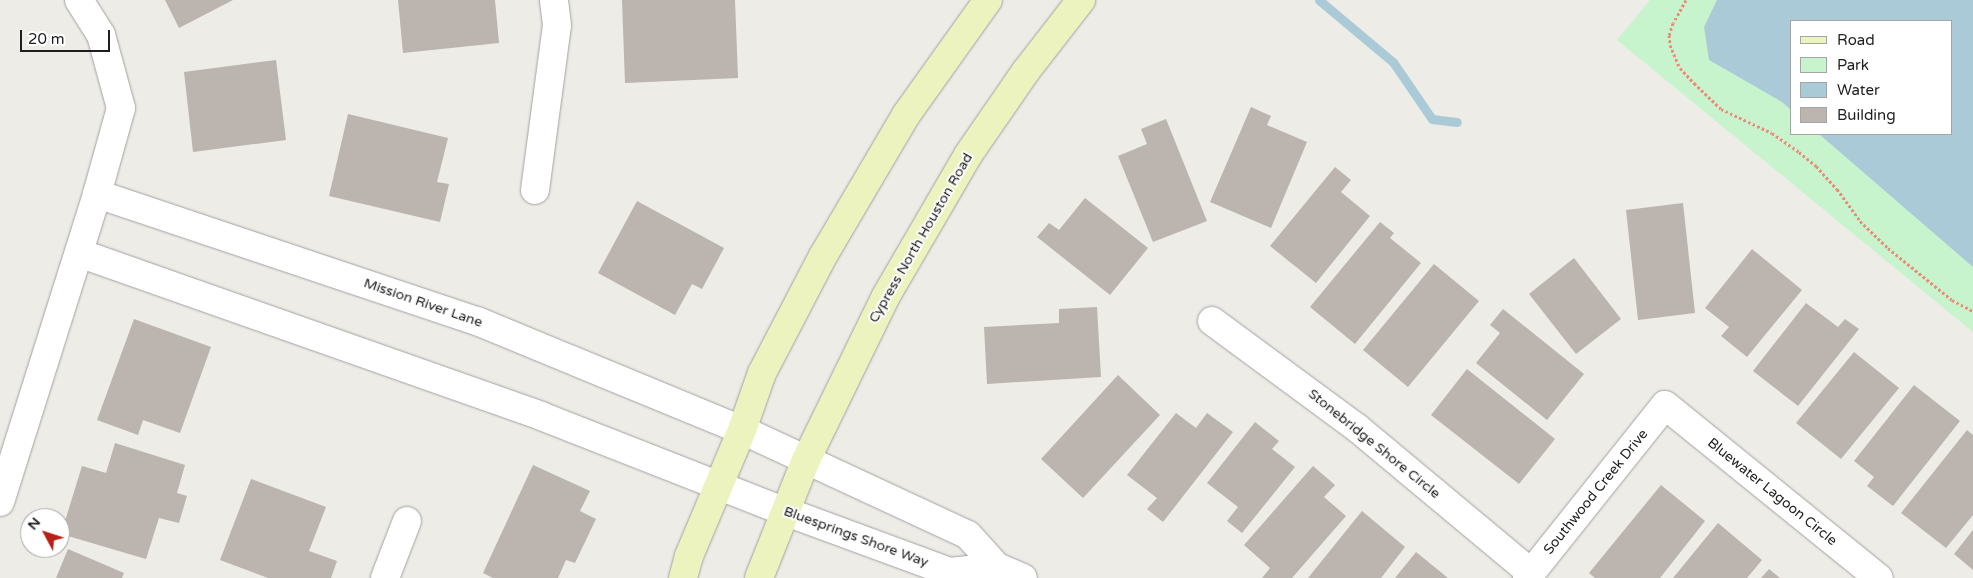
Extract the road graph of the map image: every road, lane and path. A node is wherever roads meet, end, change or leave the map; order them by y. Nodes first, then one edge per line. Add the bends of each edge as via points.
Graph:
1 (78, 0) edge
2 (554, 0) edge
3 (988, 0) edge
4 (1081, 0) edge
5 (1686, 0) edge
6 (535, 190) dead end
7 (97, 194) junction
8 (79, 253) junction
9 (1973, 311) edge
10 (1212, 321) dead end
11 (1665, 405) joint
12 (742, 430) junction
13 (806, 460) junction
14 (718, 484) junction
15 (0, 502) edge
16 (784, 511) junction
17 (407, 521) dead end
18 (997, 567) junction
19 (1529, 576) edge
20 (385, 578) edge
21 (683, 578) edge
22 (759, 578) edge
23 (1023, 578) edge
24 (1879, 578) edge

1 - 7 street via 101,35 121,108
2 - 6 street via 558,25
3 - 12 main road via 906,115 850,209 762,373
4 - 13 main road, Cypress North Houston Road via 1026,71 968,155 922,231 886,296
5 - 9 path via 1669,35 1673,55 1680,68 1721,109 1772,133 1816,166 1860,221 1888,248 1945,295
7 - 8 street
7 - 12 street, Mission River Lane via 477,321
8 - 14 street via 541,416
8 - 15 street
10 - 19 street, Stonebridge Shore Circle via 1356,427
11 - 19 street, Southwood Creek Drive
11 - 24 street, Bluewater Lagoon Circle
12 - 13 street, Bluesprings Shore Way
12 - 14 main road
13 - 16 main road, Cypress North Houston Road
13 - 18 street, Bluesprings Shore Way via 968,535
14 - 16 street, Bluesprings Shore Way
14 - 21 main road
16 - 18 street, Bluesprings Shore Way via 950,572
16 - 22 main road, Cypress North Houston Road
17 - 20 street
18 - 23 street, Bluesprings Shore Way

